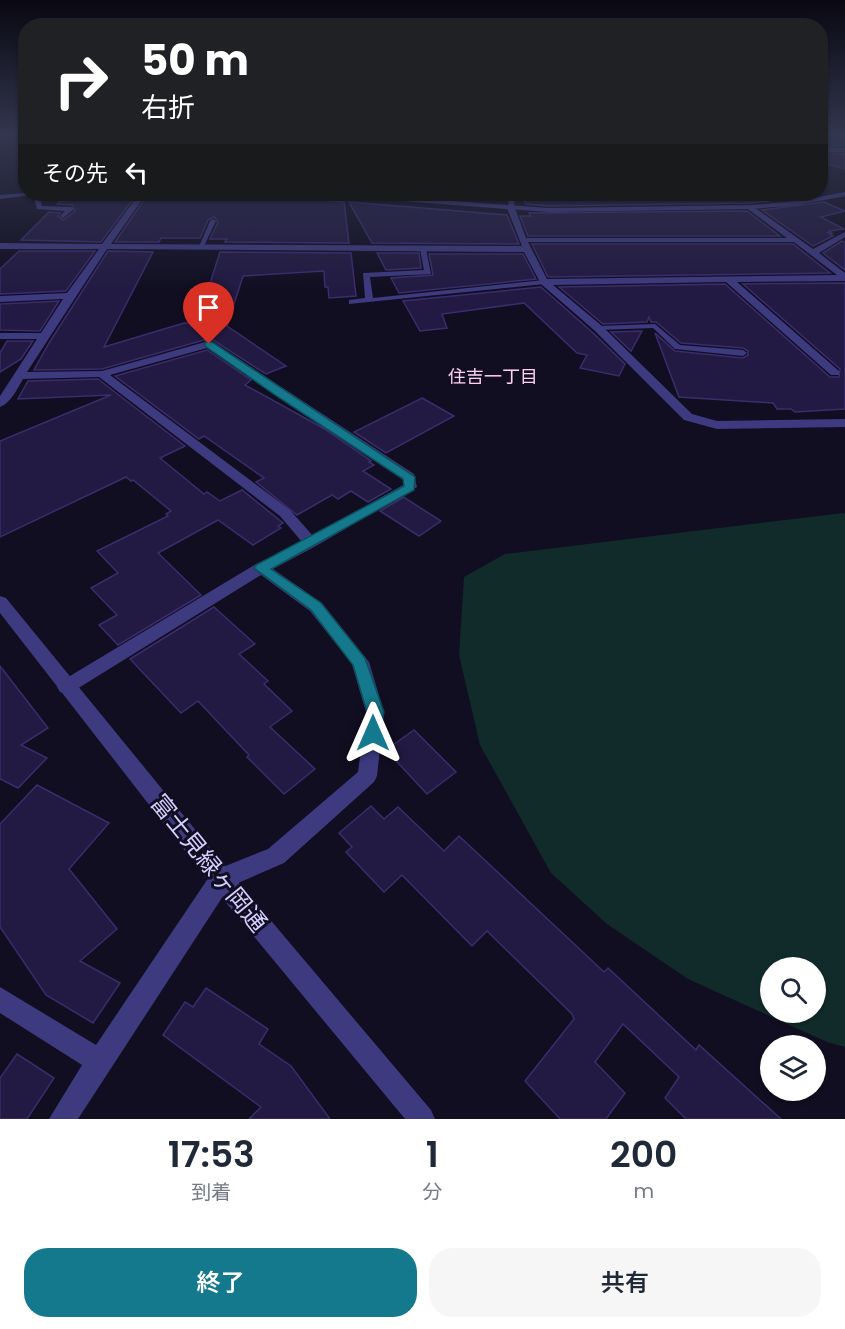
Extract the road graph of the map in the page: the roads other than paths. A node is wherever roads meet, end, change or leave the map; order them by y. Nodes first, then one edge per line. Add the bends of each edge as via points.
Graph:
1 (845, 194) edge
2 (18, 196) edge
3 (0, 197) edge
4 (828, 197) edge
5 (38, 201) edge
6 (137, 201) edge
7 (442, 201) edge
8 (512, 201) edge
9 (808, 201) edge
10 (751, 207) junction
11 (511, 208) junction
12 (63, 216) dead end
13 (213, 221) dead end
14 (845, 234) edge
15 (523, 240) junction
16 (794, 240) junction
17 (0, 246) edge
18 (104, 247) junction
19 (200, 248) junction
20 (423, 249) junction
21 (527, 249) junction
22 (814, 252) junction
23 (428, 272) junction
24 (845, 278) edge
25 (729, 280) junction
26 (544, 282) junction
27 (438, 293) junction
28 (70, 296) junction
29 (0, 299) edge
30 (369, 300) junction
31 (352, 302) dead end
32 (598, 328) junction
33 (0, 336) edge
34 (44, 336) junction
35 (744, 353) dead end
36 (835, 373) dead end
37 (102, 374) junction
38 (18, 376) junction
39 (0, 403) edge
40 (845, 423) edge
41 (310, 543) junction
42 (261, 568) junction
43 (0, 602) edge
44 (66, 687) junction
45 (221, 879) junction
46 (0, 999) edge
47 (100, 1062) junction
48 (62, 1119) edge
49 (422, 1119) edge

1 - 4 street
2 - 3 street
5 - 12 lane via 39,208 70,209
6 - 18 street
7 - 11 street
8 - 11 lane
9 - 10 street
10 - 11 street
10 - 16 street
11 - 15 street
13 - 19 lane
14 - 22 street
15 - 16 street
15 - 21 street
16 - 22 street
17 - 18 street
18 - 19 street
18 - 28 street
19 - 20 street
20 - 21 street
20 - 23 lane
21 - 26 street
22 - 24 street
23 - 27 lane
23 - 30 lane via 366,275
24 - 25 street
25 - 26 street
25 - 36 street
26 - 27 lane
26 - 32 street
27 - 30 lane
28 - 29 street
28 - 34 street
30 - 31 lane
32 - 35 lane via 655,326 678,347
32 - 40 street via 688,417 717,425
33 - 34 street
34 - 38 street
37 - 38 street
37 - 41 street via 285,513
37 - 41 street via 209,344 409,477 410,488
38 - 39 street
41 - 42 street
42 - 44 street
42 - 45 street via 316,607 360,662 375,712 367,776 276,856
43 - 44 street, 富士見緑ヶ岡通
44 - 45 street, 富士見緑ヶ岡通
45 - 47 street
45 - 49 street, 富士見緑ヶ岡通
46 - 47 street
47 - 48 street

